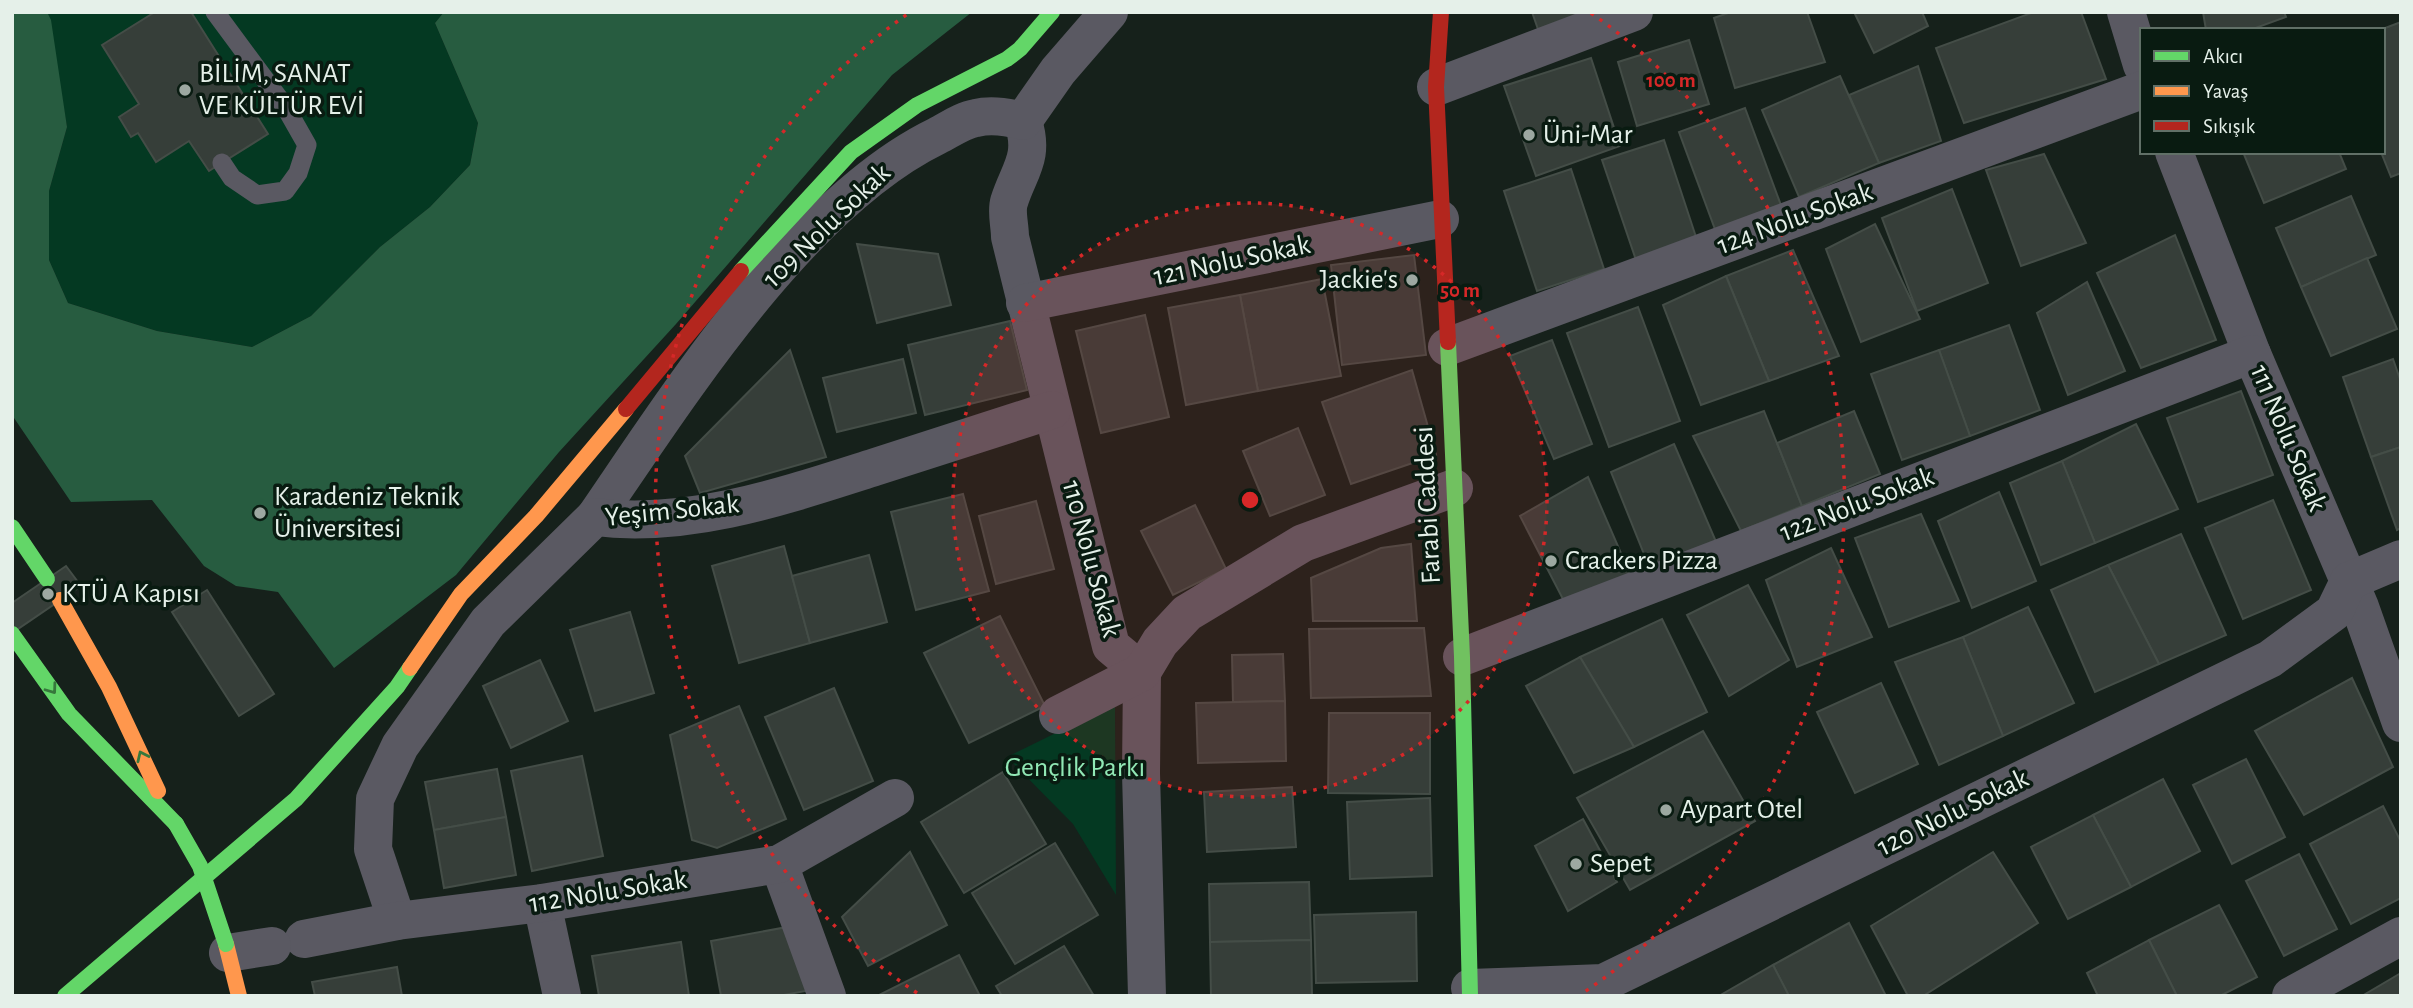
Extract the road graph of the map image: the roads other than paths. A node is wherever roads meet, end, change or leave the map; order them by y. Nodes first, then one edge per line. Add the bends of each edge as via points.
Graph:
1 (215, 12) edge
2 (1052, 12) edge
3 (1109, 12) edge
4 (1441, 12) edge
5 (1634, 12) edge
6 (2126, 12) edge
7 (2140, 58) edge
8 (1436, 88) junction
9 (2140, 91) edge
10 (1023, 121) junction
11 (2175, 154) edge
12 (222, 163) dead end
13 (1440, 219) junction
14 (1025, 303) junction
15 (1447, 347) junction
16 (2252, 354) junction
17 (1052, 410) junction
18 (1454, 488) junction
19 (596, 517) junction
20 (12, 527) edge
21 (12, 553) edge
22 (2401, 559) edge
23 (2349, 581) junction
24 (54, 604) dead end
25 (12, 634) edge
26 (1462, 657) junction
27 (1142, 672) junction
28 (1058, 715) dead end
29 (2401, 723) edge
30 (895, 798) dead end
31 (173, 821) junction
32 (779, 864) junction
33 (542, 903) junction
34 (397, 921) junction
35 (2401, 936) edge
36 (227, 948) junction
37 (1607, 989) edge
38 (1470, 992) edge
39 (65, 996) edge
40 (239, 996) edge
41 (562, 996) edge
42 (827, 996) edge
43 (1147, 996) edge
44 (2291, 996) edge

1 - 12 lane via 286,108 307,145 298,173 285,191 257,195 232,178
2 - 39 street via 1007,59 918,105 851,152 751,259 536,516 461,594 397,687 296,799
3 - 10 street
4 - 8 street, Farabi Caddesi
5 - 8 street
6 - 7 street
8 - 13 street, Farabi Caddesi
9 - 15 street, 124 Nolu Sokak
10 - 14 street, 110 Nolu Sokak via 1029,140 1024,173 1008,204 1010,237
10 - 19 street, 109 Nolu Sokak via 1002,116 975,118 908,150 850,197 779,265 667,411
11 - 16 street, 111 Nolu Sokak
13 - 14 street, 121 Nolu Sokak
13 - 15 street, Farabi Caddesi
14 - 17 street, 110 Nolu Sokak
15 - 18 street, Farabi Caddesi
16 - 23 street, 111 Nolu Sokak
16 - 26 street, 122 Nolu Sokak
17 - 19 street, Yeşim Sokak via 792,494 631,522
17 - 27 street, 110 Nolu Sokak via 1111,646
18 - 26 street, Farabi Caddesi
18 - 27 street via 1303,543 1187,613 1160,642
19 - 34 street, Yeşim Sokak via 488,621 400,746 375,799 373,849
20 - 21 street via 41,583
22 - 23 street
23 - 29 street, 111 Nolu Sokak
23 - 37 street, 120 Nolu Sokak via 2333,612 2270,659
31 -> 24 street via 109,687
25 -> 31 street via 69,714
26 - 38 street, Farabi Caddesi
27 - 28 street
27 - 43 street, 110 Nolu Sokak via 1140,773
30 - 32 street, 112 Nolu Sokak
31 - 36 street, bridge via 215,905
32 - 33 street, 112 Nolu Sokak
32 - 42 street
33 - 34 street, 112 Nolu Sokak
33 - 41 street
34 - 36 street, 112 Nolu Sokak via 288,943
35 - 44 street
36 - 40 street
37 - 38 street, 120 Nolu Sokak

